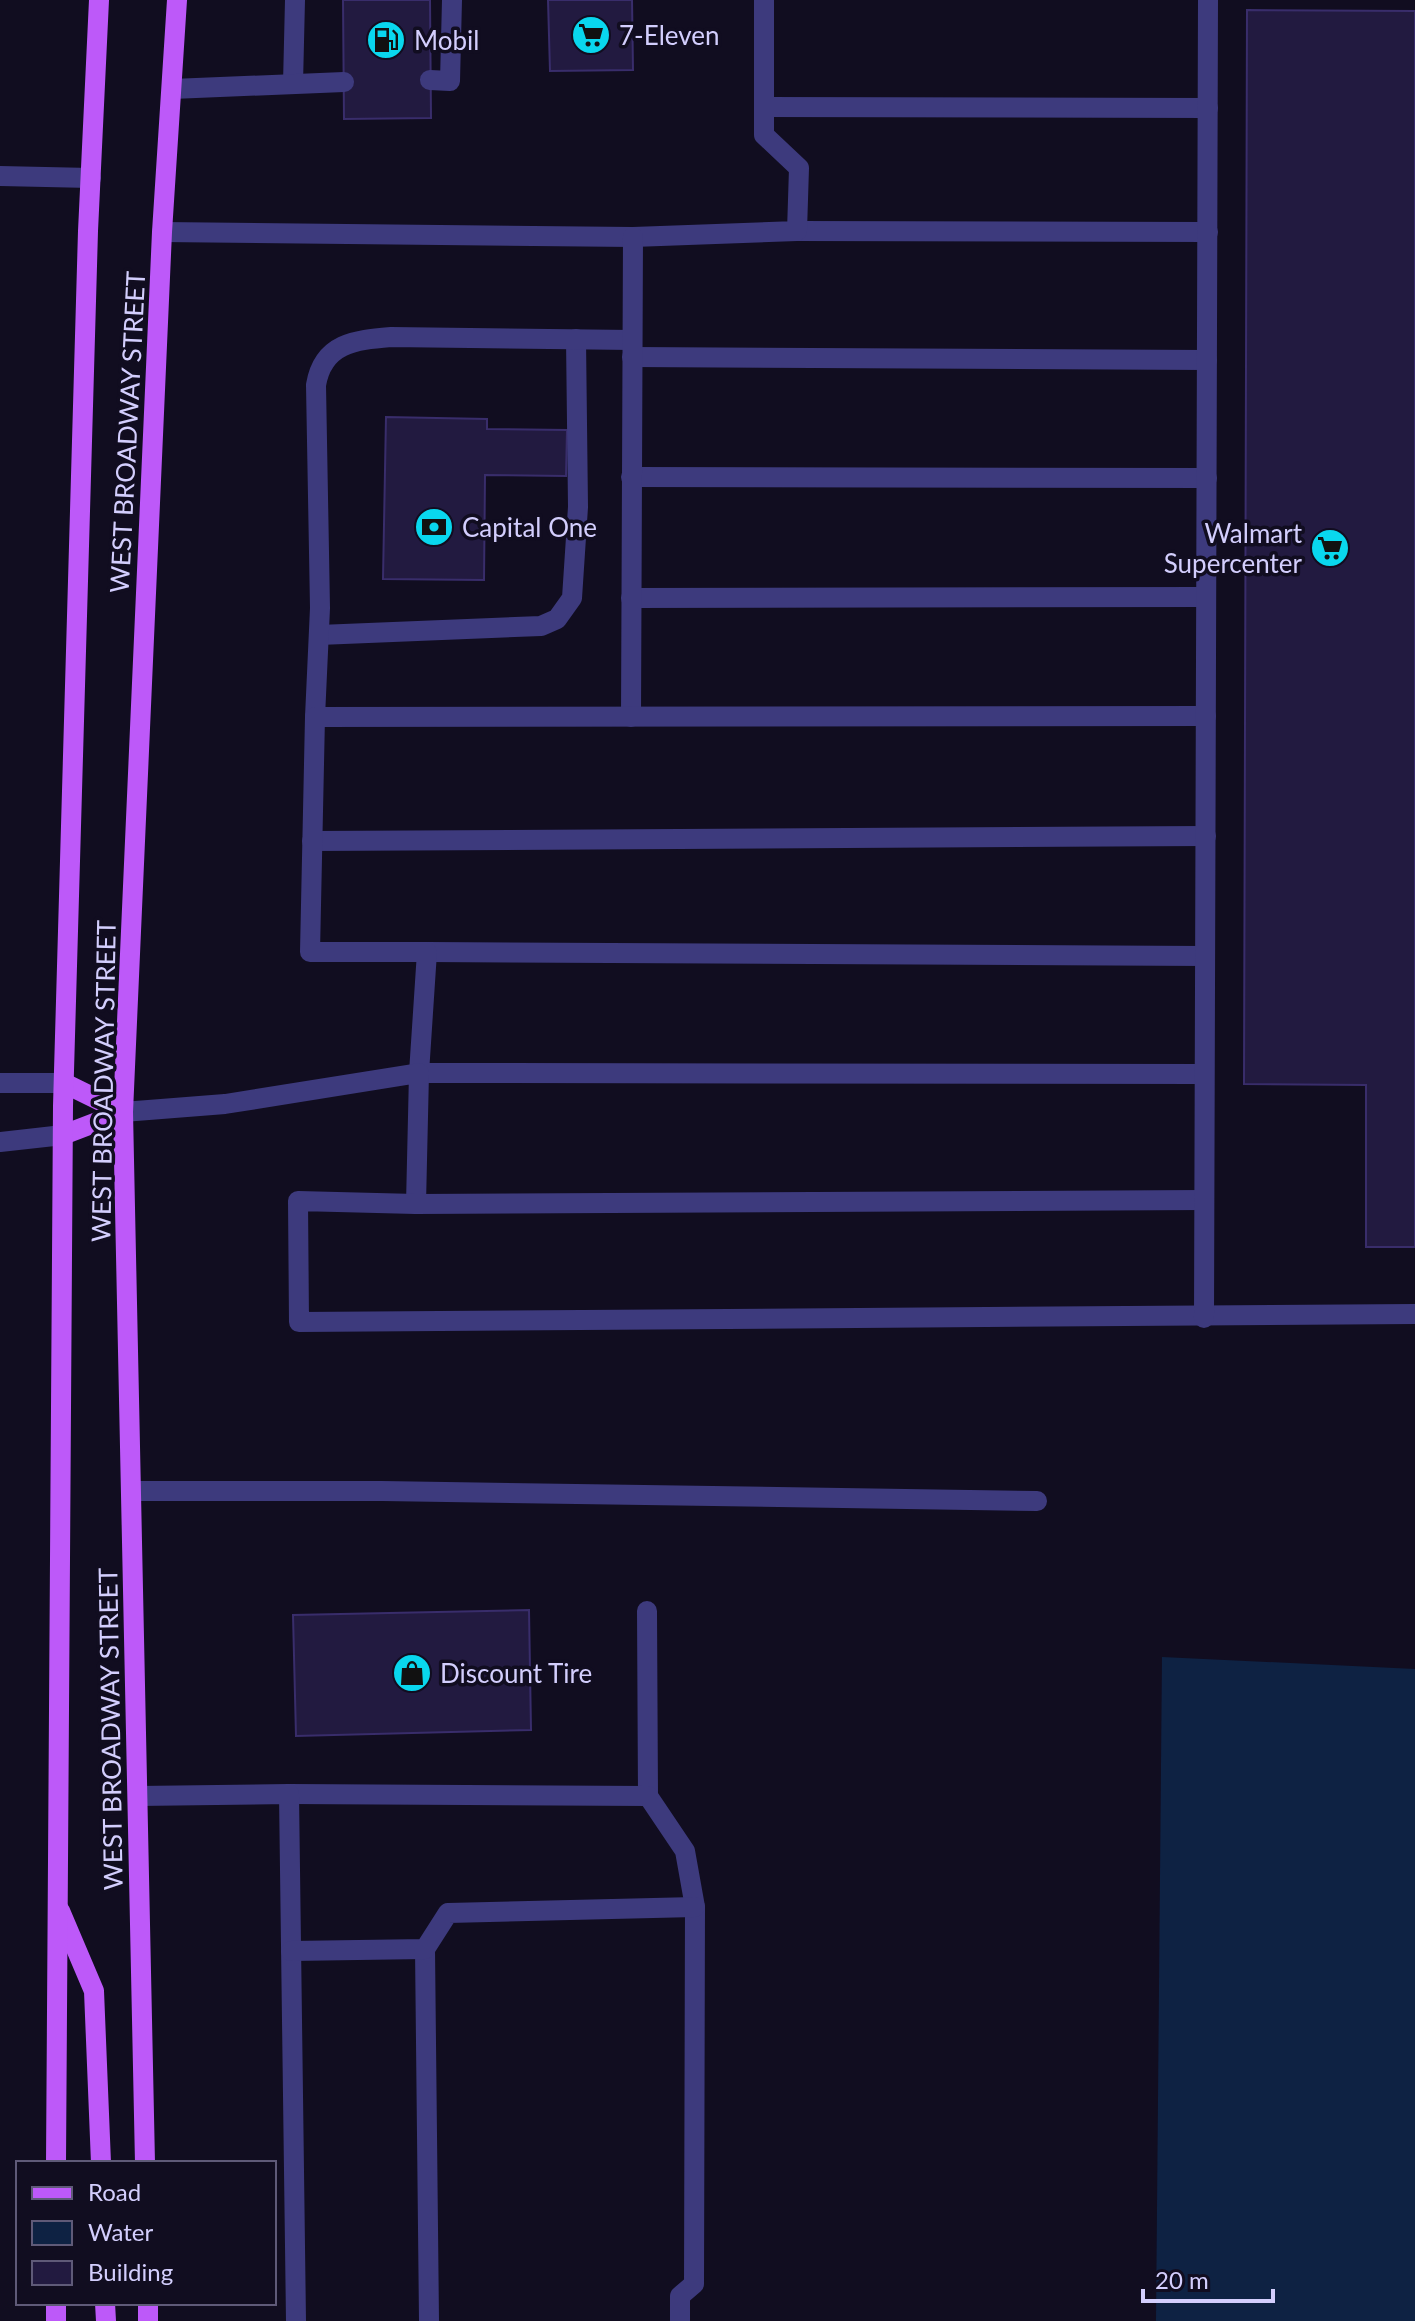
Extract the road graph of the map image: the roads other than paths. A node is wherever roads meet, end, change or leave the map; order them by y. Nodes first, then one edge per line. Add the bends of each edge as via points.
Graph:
1 (99, 0) edge
2 (177, 0) edge
3 (295, 0) edge
4 (452, 0) edge
5 (764, 0) edge
6 (1208, 0) edge
7 (430, 80) dead end
8 (344, 82) dead end
9 (293, 84) junction
10 (172, 89) junction
11 (764, 107) junction
12 (1208, 108) junction
13 (0, 176) edge
14 (91, 178) junction
15 (797, 231) junction
16 (162, 232) junction
17 (1208, 232) junction
18 (633, 237) junction
19 (576, 339) junction
20 (632, 348) junction
21 (1207, 360) junction
22 (631, 477) junction
23 (1207, 478) junction
24 (1206, 597) junction
25 (631, 598) junction
26 (319, 635) junction
27 (1206, 716) junction
28 (315, 717) junction
29 (631, 717) junction
30 (1206, 836) junction
31 (312, 841) junction
32 (427, 952) junction
33 (1205, 956) junction
34 (419, 1073) junction
35 (1204, 1074) junction
36 (0, 1083) edge
37 (64, 1083) junction
38 (123, 1112) junction
39 (63, 1135) junction
40 (0, 1142) edge
41 (1204, 1200) junction
42 (416, 1204) junction
43 (1415, 1314) edge
44 (1204, 1318) junction
45 (131, 1491) junction
46 (1037, 1501) dead end
47 (647, 1611) dead end
48 (289, 1794) junction
49 (138, 1796) junction
50 (648, 1796) junction
51 (56, 1900) junction
52 (695, 1907) junction
53 (425, 1949) junction
54 (291, 1951) junction
55 (56, 2161) edge
56 (101, 2161) edge
57 (145, 2161) edge
58 (296, 2321) edge
59 (429, 2321) edge
60 (680, 2321) edge

1 - 14 main road, WEST BROADWAY STREET
2 - 10 main road, WEST BROADWAY STREET
3 - 9 lane
4 - 7 lane via 450,81
5 - 11 lane
6 - 12 lane
8 - 9 lane
9 - 10 lane
10 - 16 main road, WEST BROADWAY STREET
11 - 12 lane
11 - 15 lane via 764,135 799,168
12 - 17 lane
13 - 14 lane
14 - 37 main road, WEST BROADWAY STREET
15 - 17 lane
15 - 18 lane
16 - 18 lane
16 - 38 main road, WEST BROADWAY STREET
17 - 21 lane
18 - 20 lane
19 - 20 lane
19 - 26 lane via 578,507 572,598 564,611 541,626
19 - 26 lane via 391,337 360,340 327,356 316,385
20 - 21 lane
20 - 22 lane
21 - 23 lane
22 - 23 lane
22 - 25 lane
23 - 24 lane
24 - 25 lane
24 - 27 lane
25 - 29 lane
26 - 28 lane
27 - 29 lane
27 - 30 lane
28 - 29 lane
28 - 31 lane
30 - 31 lane
30 - 33 lane
31 - 32 lane via 310,952
32 - 33 lane
32 - 34 lane
33 - 35 lane
34 - 35 lane
34 - 38 lane via 225,1104
34 - 42 lane
35 - 41 lane
36 - 37 lane
37 - 38 main road
37 - 39 main road, WEST BROADWAY STREET
38 - 39 main road
38 - 45 main road, WEST BROADWAY STREET
39 - 40 lane
39 - 51 main road, WEST BROADWAY STREET
41 - 42 lane
41 - 44 lane
42 - 44 lane via 298,1201 299,1322
43 - 44 lane
45 - 46 lane
45 - 49 main road, WEST BROADWAY STREET
47 - 50 lane
48 - 49 lane
48 - 50 lane
48 - 54 lane
49 - 57 main road, WEST BROADWAY STREET
50 - 52 lane via 685,1851
51 - 55 main road, WEST BROADWAY STREET
51 - 56 main road via 94,1991
52 - 53 lane via 448,1913
52 - 60 lane via 694,2284 680,2296
53 - 54 lane
53 - 59 lane
54 - 58 lane

